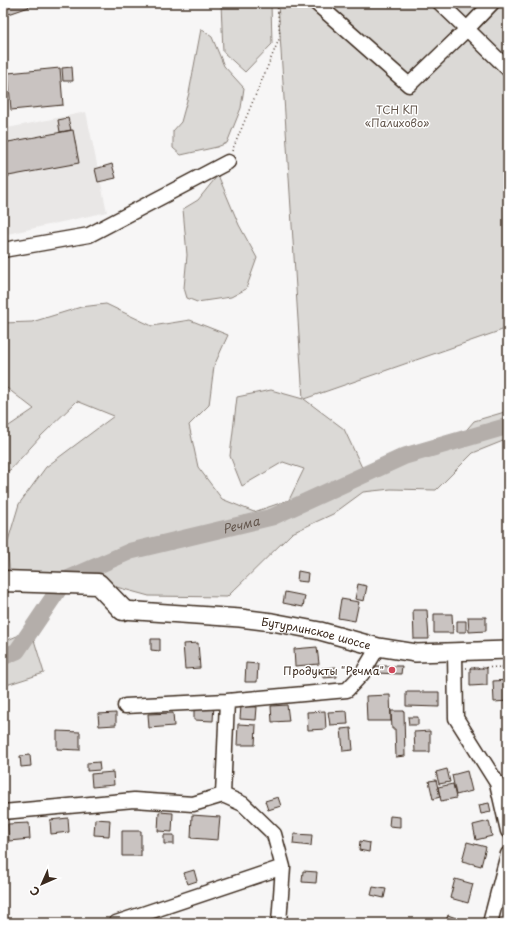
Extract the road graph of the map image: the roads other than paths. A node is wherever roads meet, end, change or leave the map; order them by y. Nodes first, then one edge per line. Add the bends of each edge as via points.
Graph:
1 (316, 3) edge
2 (440, 3) edge
3 (492, 3) edge
4 (467, 29) junction
5 (508, 69) edge
6 (228, 162) road end
7 (3, 250) edge
8 (3, 581) edge
9 (123, 610) joint
10 (378, 647) junction
11 (508, 650) edge
12 (455, 660) junction
13 (227, 701) junction
14 (125, 706) dead end
15 (223, 795) junction
16 (3, 812) edge
17 (508, 831) edge
18 (508, 854) edge
19 (284, 867) junction
20 (116, 923) edge
21 (278, 923) edge
22 (490, 923) edge

1 - 4 street via 409,85
2 - 4 street
3 - 4 street
4 - 5 street
6 - 7 street via 89,235
8 - 9 highway via 98,584
9 - 10 main road, Бутурлинское шоссе via 272,622
10 - 12 main road, Бутурлинское шоссе
10 - 13 street via 362,674 347,690
11 - 12 main road, Бутурлинское шоссе
12 - 17 street via 456,718 498,783
13 - 14 street
13 - 15 street
15 - 16 street via 193,804 134,800
15 - 19 street via 244,804 274,834
18 - 22 street
19 - 20 street
19 - 21 street

